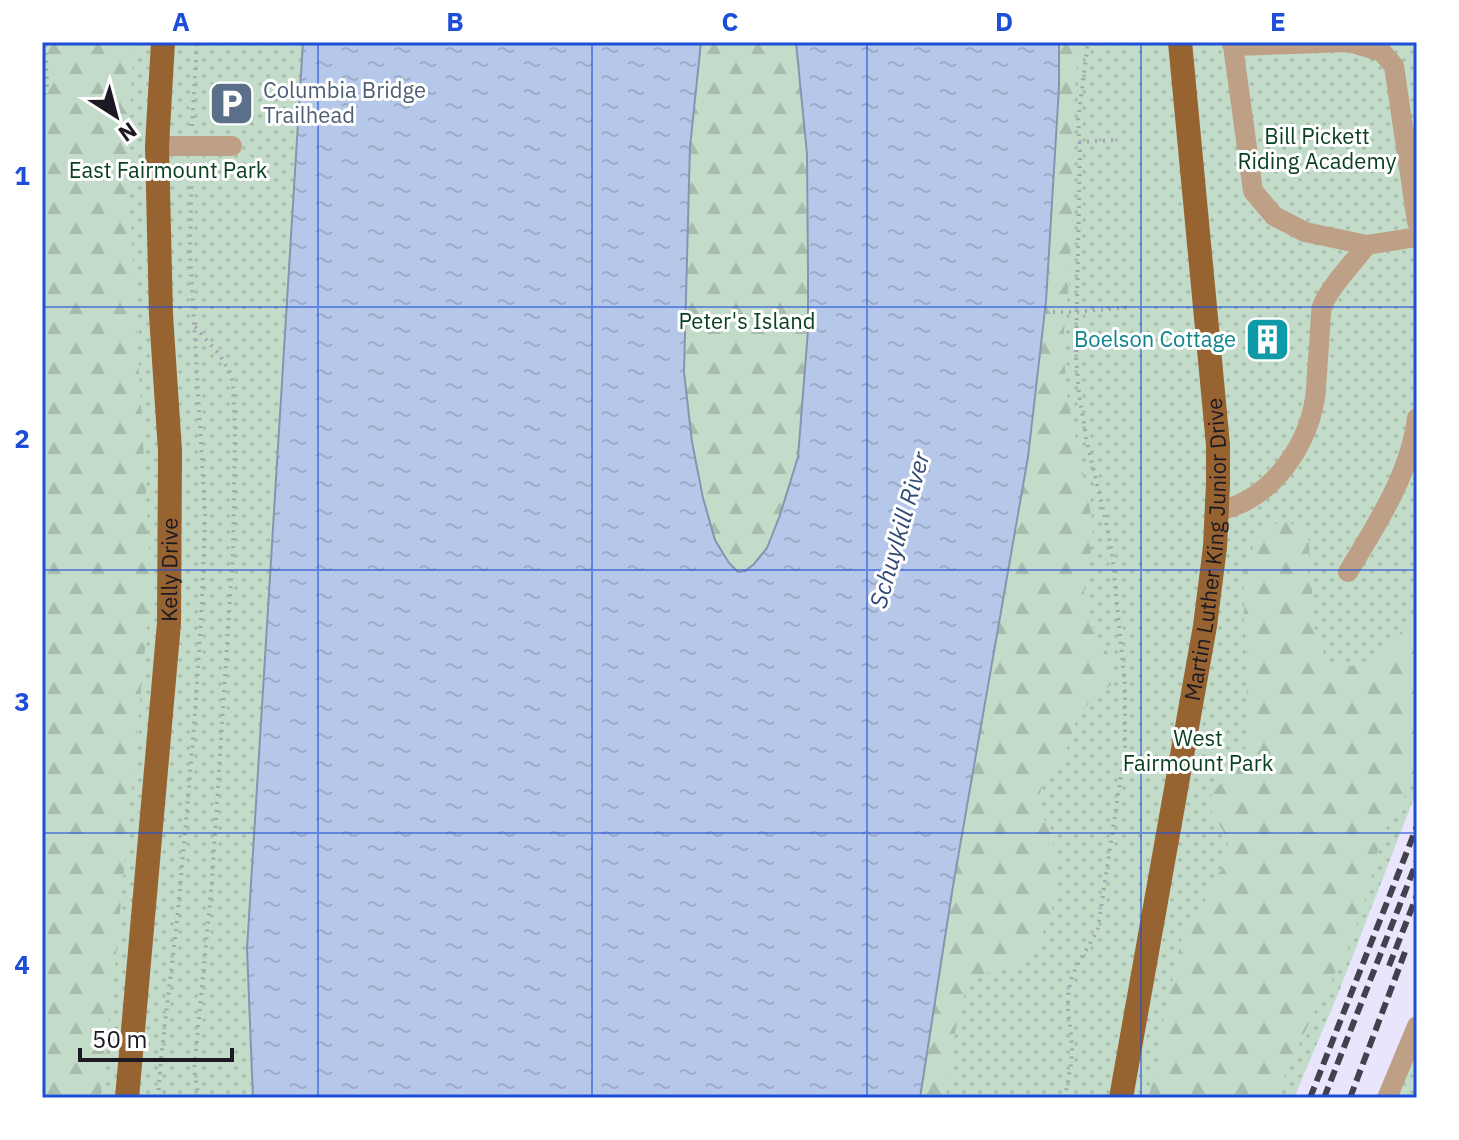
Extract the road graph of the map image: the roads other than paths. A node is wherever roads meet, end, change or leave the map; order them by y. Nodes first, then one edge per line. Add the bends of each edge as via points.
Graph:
1 (163, 42) edge
2 (1180, 42) edge
3 (1232, 44) edge
4 (157, 146) junction
5 (232, 146) dead end
6 (1417, 222) edge
7 (1417, 237) edge
8 (1367, 245) junction
9 (1417, 418) edge
10 (1217, 511) junction
11 (1348, 572) dead end
12 (1417, 1026) edge
13 (127, 1098) edge
14 (1121, 1098) edge
15 (1387, 1098) edge

1 - 4 main road, Kelly Drive
2 - 10 main road, Martin Luther King Junior Drive via 1218,445
3 - 6 lane via 1349,42 1382,52 1394,66
3 - 8 lane via 1253,191 1274,216 1305,232
4 - 5 lane
4 - 13 main road, Kelly Drive via 170,451 169,623
7 - 8 lane
8 - 10 lane via 1322,307 1314,404 1297,449 1256,496
9 - 11 lane via 1390,503
10 - 14 main road, Martin Luther King Junior Drive via 1205,626
12 - 15 lane

